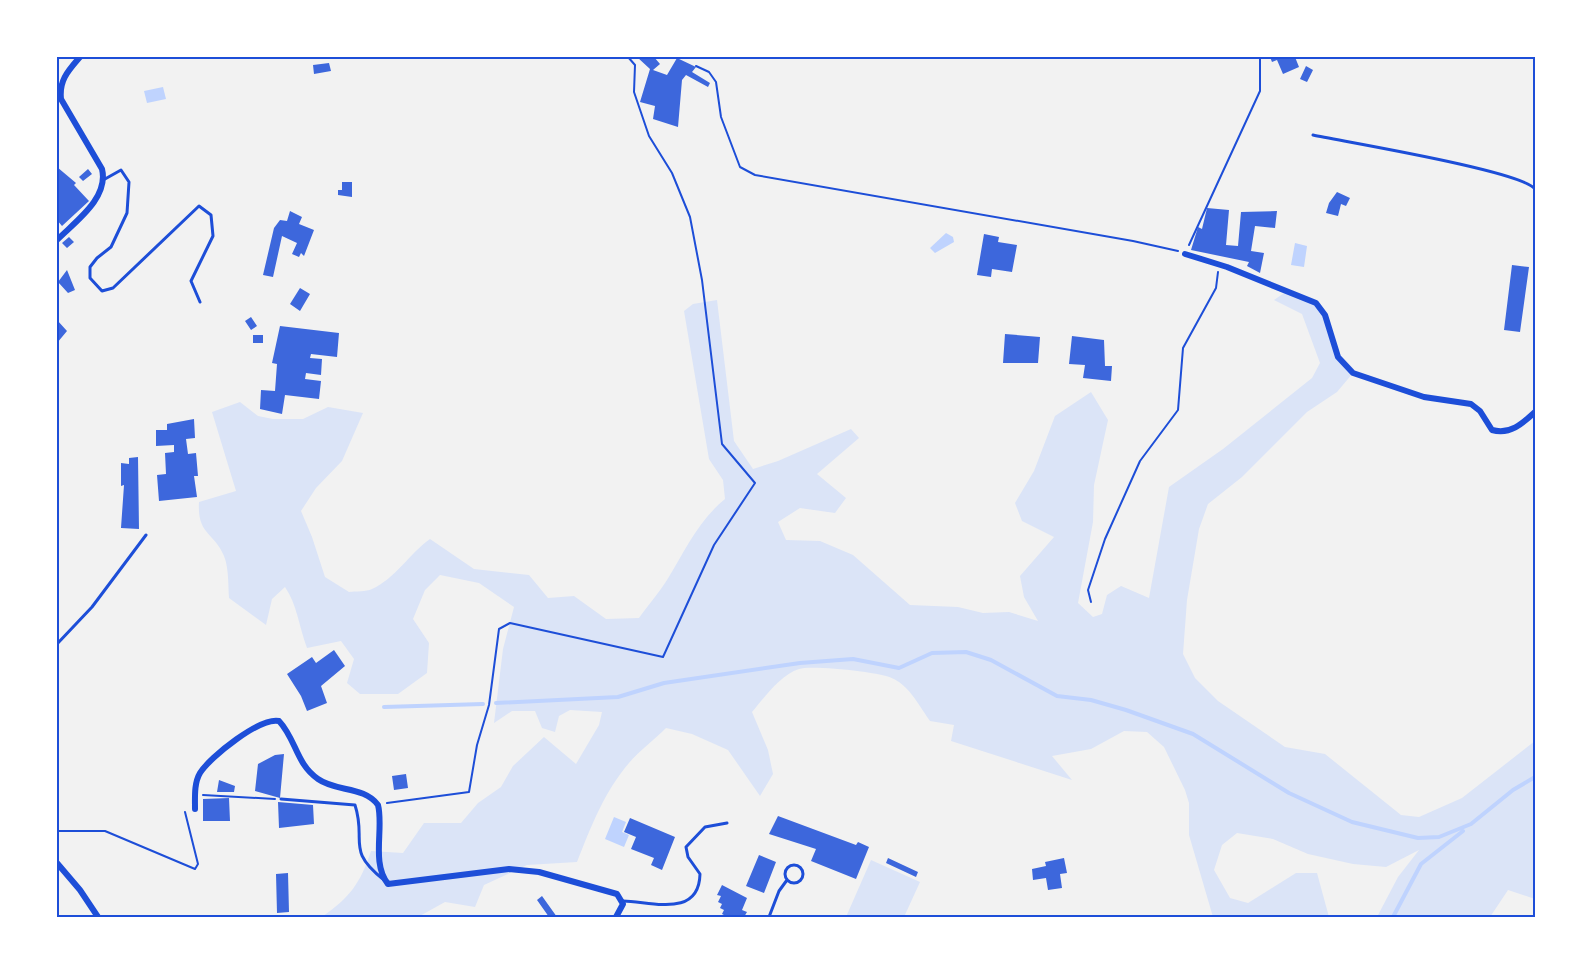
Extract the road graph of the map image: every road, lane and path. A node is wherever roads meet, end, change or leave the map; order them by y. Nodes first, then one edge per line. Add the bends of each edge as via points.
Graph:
1 (80, 57) edge
2 (628, 57) edge
3 (1260, 57) edge
4 (696, 66) dead end
5 (1313, 135) dead end
6 (105, 179) junction
7 (1535, 189) edge
8 (57, 240) edge
9 (1185, 254) junction
10 (1217, 264) junction
11 (200, 302) dead end
12 (1535, 412) edge
13 (146, 535) dead end
14 (1091, 602) dead end
15 (57, 644) edge
16 (195, 794) junction
17 (281, 799) joint
18 (378, 805) junction
19 (195, 809) joint
20 (727, 823) dead end
21 (57, 831) edge
22 (57, 863) edge
23 (787, 880) junction
24 (385, 881) junction
25 (623, 901) junction
26 (98, 917) edge
27 (616, 917) edge
28 (769, 917) edge

1 - 6 street via 64,76 61,99
2 - 18 path via 635,65 634,92 649,136 672,173 690,218 702,280 722,444 755,483 714,544 663,657 510,623 500,629 489,705 469,792
3 - 9 path via 1260,91
4 - 9 path via 709,72 716,82 721,117 740,166 755,175 1133,241
5 - 7 lane via 1499,173 1532,184
6 - 8 street via 99,195
6 - 11 lane via 121,170 129,182 127,213 111,247 90,267 94,285 102,291 113,288 199,206 211,215 213,236 191,281
9 - 10 street
10 - 12 street via 1316,303 1325,315 1338,357 1353,374 1424,397 1471,404 1492,430 1502,433 1522,424
10 - 14 path via 1216,288 1184,348 1178,410 1140,461 1105,539 1088,590
13 - 15 lane via 92,607
16 - 17 path
16 - 18 street via 202,770 256,725 274,720 284,726 297,756 314,776 330,785 368,795
16 - 19 street
17 - 24 lane via 355,805 359,853
18 - 24 street via 379,851
19 - 21 path via 185,813 198,864 195,870 105,831
20 - 25 lane via 705,827 686,847 700,874 698,888 687,900 672,906
22 - 26 street
23 - 23 lane via 801,880 801,868 788,867 784,875
23 - 28 lane
24 - 25 street via 391,884 509,869 539,872 602,888
25 - 27 street

